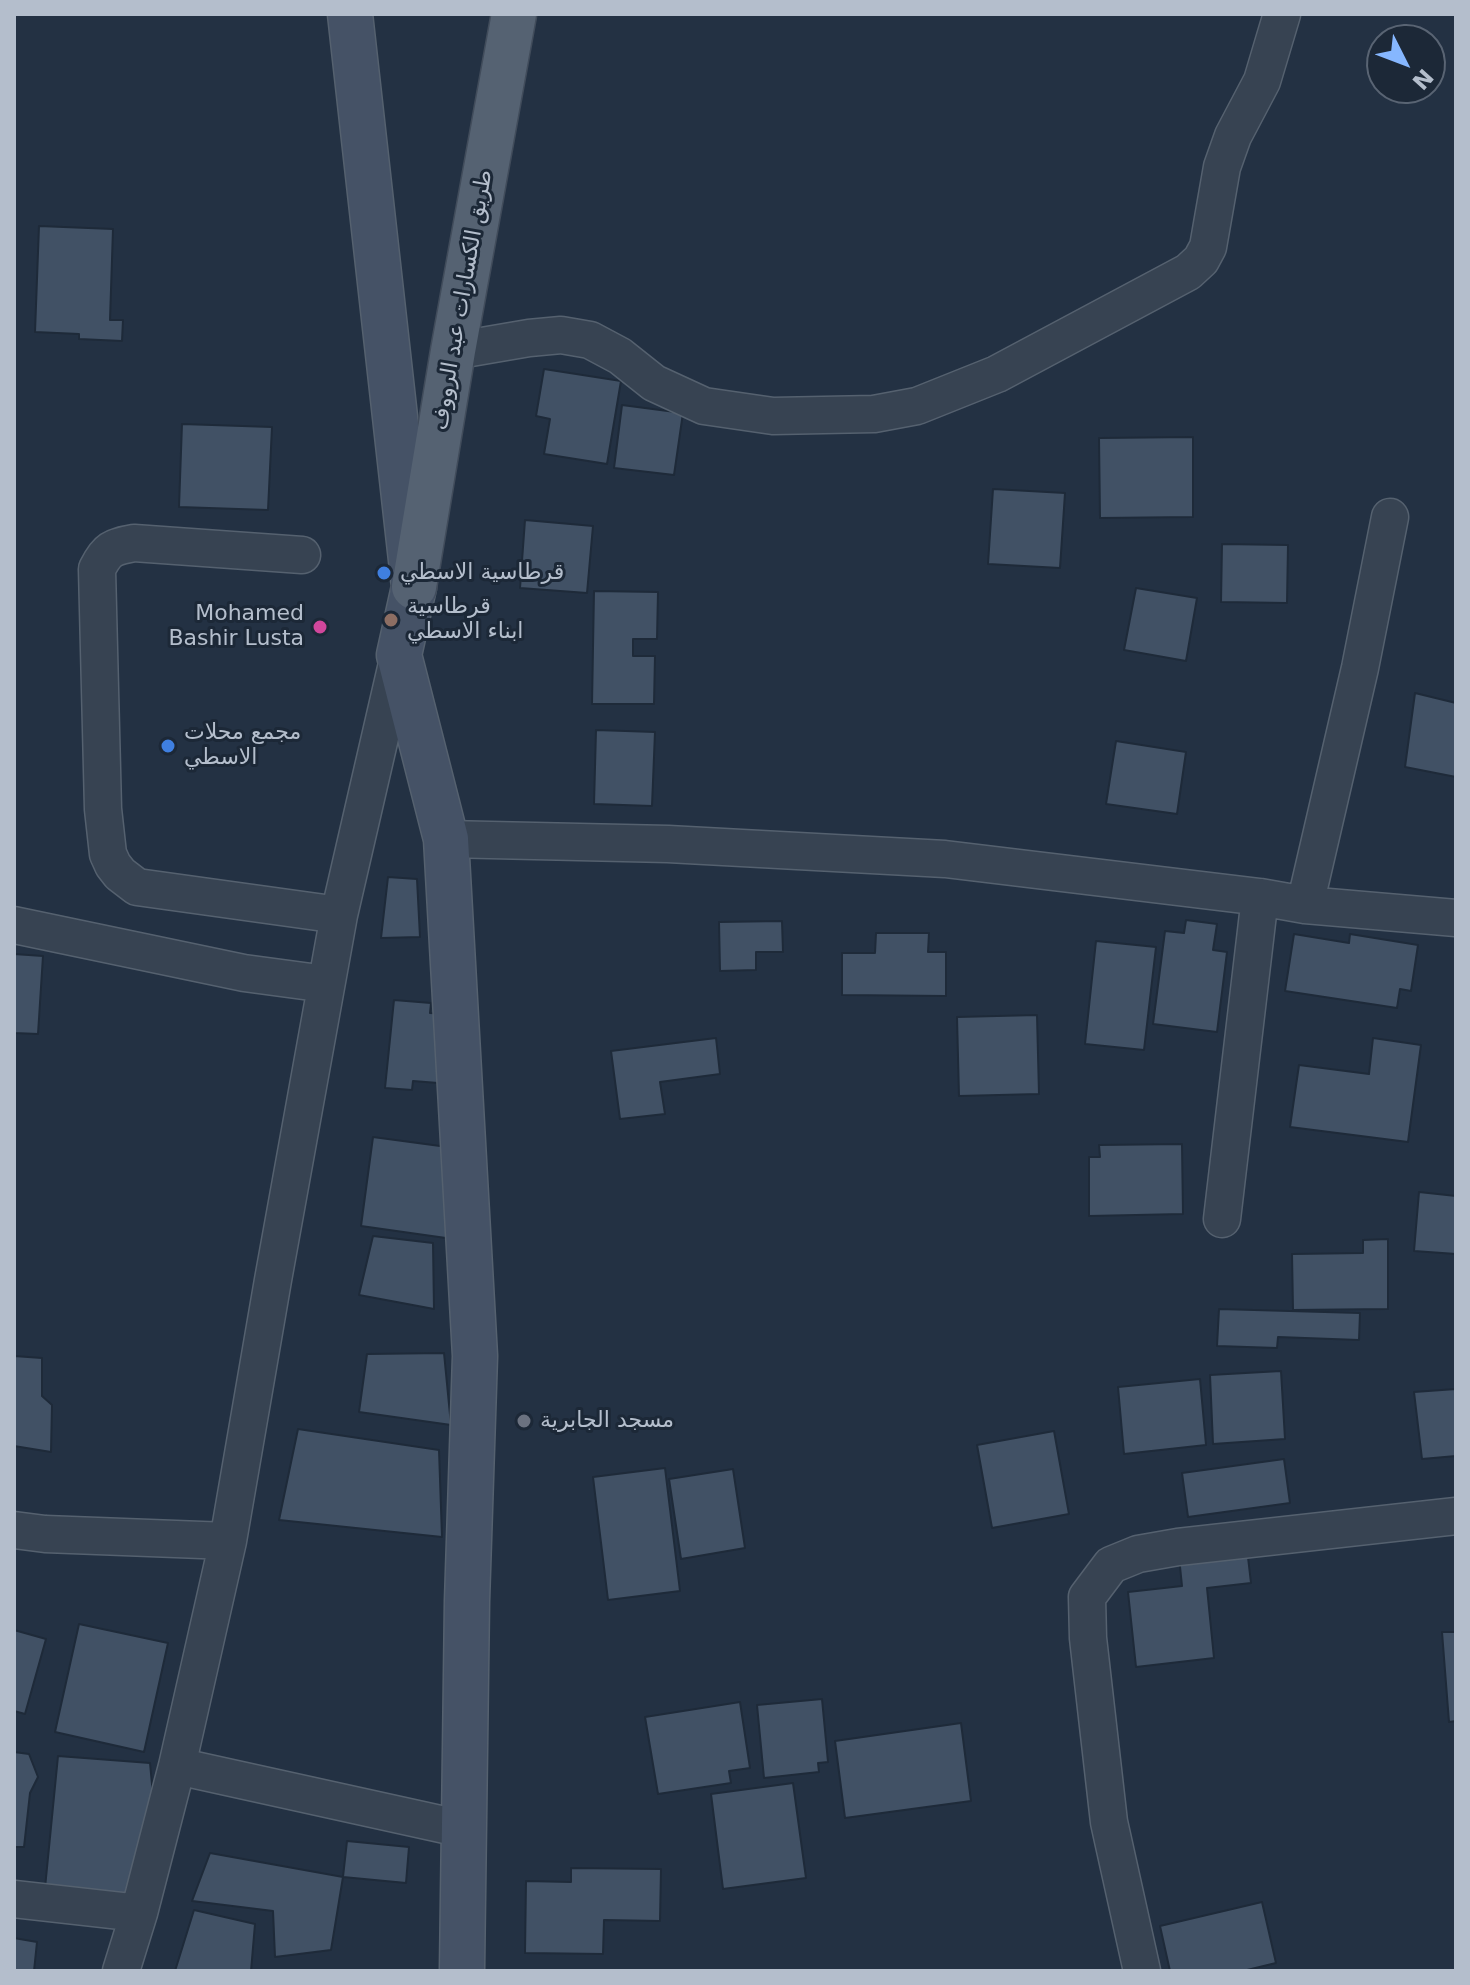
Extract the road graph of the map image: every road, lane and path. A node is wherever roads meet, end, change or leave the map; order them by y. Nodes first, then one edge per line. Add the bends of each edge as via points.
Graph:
1 (350, 14) edge
2 (514, 14) edge
3 (1282, 14) edge
4 (453, 351) junction
5 (1390, 517) dead end
6 (302, 555) dead end
7 (414, 587) junction
8 (399, 655) junction
9 (446, 839) junction
10 (1260, 897) junction
11 (1305, 905) junction
12 (339, 915) junction
13 (1456, 918) edge
14 (14, 925) edge
15 (326, 984) junction
16 (1222, 1219) dead end
17 (1456, 1516) edge
18 (14, 1530) edge
19 (228, 1541) junction
20 (177, 1766) junction
21 (463, 1829) junction
22 (14, 1899) edge
23 (139, 1913) junction
24 (121, 1971) edge
25 (462, 1971) edge
26 (1142, 1971) edge

1 - 7 main road
2 - 4 main road, طريق الكسارات عبد الرووف
3 - 4 street via 1262,81 1222,167 1201,260 1188,272 997,374 917,406 874,414 773,416 704,406 654,383 590,340 561,335
4 - 7 main road, طريق الكسارات عبد الرووف
5 - 11 street
6 - 12 street via 134,543 109,550 97,569 103,809 108,854 137,887
7 - 8 main road
8 - 9 main road
8 - 12 street
9 - 10 street via 945,859
9 - 21 main road via 475,1356
10 - 11 street
10 - 16 street
11 - 13 street
12 - 15 street
14 - 15 street via 244,973
15 - 19 street
17 - 26 street via 1138,1554 1111,1565 1087,1597 1109,1822
18 - 19 street
19 - 20 street
20 - 21 street
20 - 23 street
21 - 25 main road
22 - 23 street
23 - 24 street

